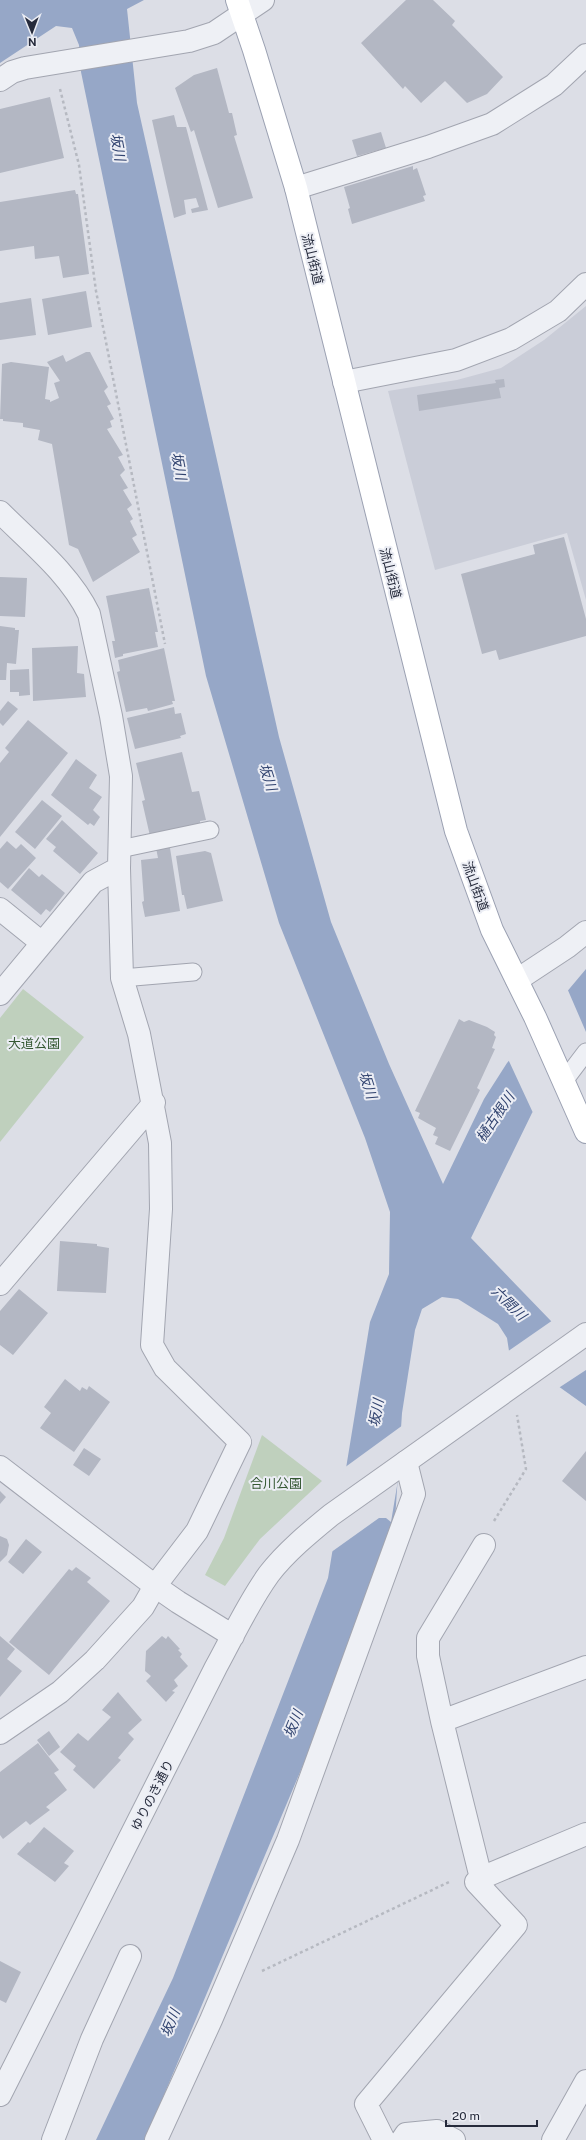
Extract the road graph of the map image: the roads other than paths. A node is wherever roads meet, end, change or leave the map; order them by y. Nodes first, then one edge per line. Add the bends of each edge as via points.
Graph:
1 (263, 0) edge
2 (240, 8) edge
3 (586, 55) edge
4 (0, 80) edge
5 (296, 188) junction
6 (586, 284) edge
7 (344, 382) junction
8 (0, 512) edge
9 (210, 830) dead end
10 (119, 859) junction
11 (0, 909) edge
12 (586, 932) edge
13 (42, 943) junction
14 (193, 972) dead end
15 (122, 978) junction
16 (517, 980) junction
17 (0, 994) edge
18 (586, 1052) edge
19 (563, 1078) junction
20 (154, 1103) junction
21 (586, 1132) edge
22 (0, 1284) edge
23 (582, 1336) edge
24 (403, 1464) junction
25 (0, 1467) edge
26 (484, 1544) road end
27 (155, 1586) junction
28 (233, 1636) junction
29 (586, 1667) edge
30 (442, 1721) junction
31 (0, 1733) edge
32 (586, 1834) edge
33 (479, 1880) junction
34 (130, 1956) dead end
35 (586, 2080) edge
36 (0, 2095) edge
37 (53, 2140) edge
38 (156, 2140) edge
39 (384, 2140) edge
40 (402, 2140) edge
41 (454, 2140) edge
42 (553, 2140) edge

1 - 2 street
2 - 4 street via 214,34 136,51 25,68 12,72
2 - 5 main road, 流山街道
3 - 5 street via 554,85 492,124 428,148
5 - 7 main road, 流山街道
6 - 7 street via 558,311 511,339 456,360
7 - 16 main road, 流山街道 via 456,831 492,930
8 - 10 street via 70,583 83,600 89,614 121,776
9 - 10 lane
10 - 13 street via 93,882
10 - 15 street
11 - 13 street
12 - 16 street
13 - 17 street
14 - 15 lane
15 - 20 street via 139,1034
16 - 19 main road, 流山街道
18 - 19 lane
19 - 21 main road, 流山街道
20 - 22 street
20 - 27 street via 160,1143 161,1209 152,1345 165,1368 240,1442 197,1531
23 - 24 street, ゆりのき通り
24 - 28 street, ゆりのき通り via 331,1515 300,1541 270,1574
24 - 38 street via 414,1494 288,1840 230,1978
25 - 27 street
26 - 30 street via 428,1638 428,1656
27 - 28 street
27 - 31 street via 143,1607 95,1660 60,1692
28 - 36 street, ゆりのき通り
29 - 30 street
30 - 33 street
32 - 33 street
33 - 39 street via 516,1925 366,2104
34 - 37 street via 92,2039
35 - 42 street
40 - 41 street via 406,2134 437,2131

